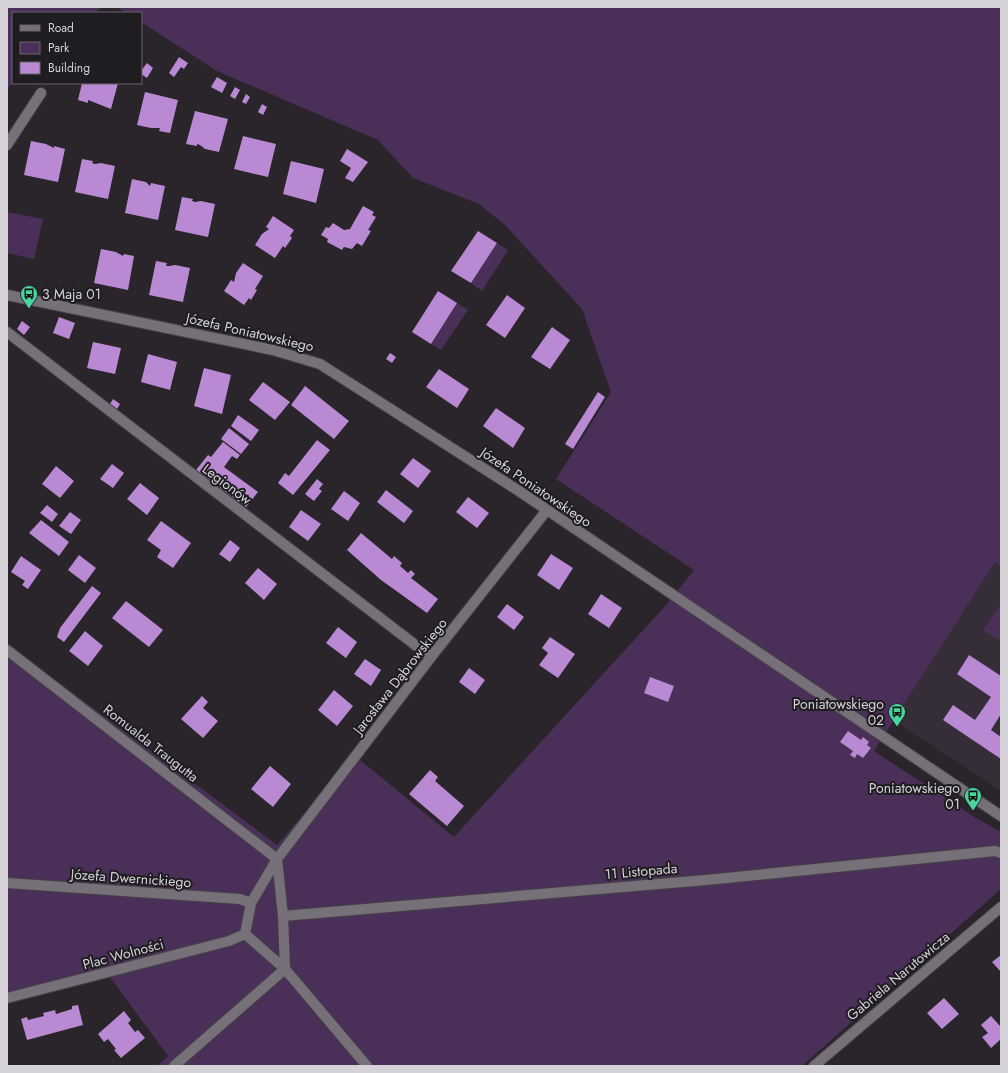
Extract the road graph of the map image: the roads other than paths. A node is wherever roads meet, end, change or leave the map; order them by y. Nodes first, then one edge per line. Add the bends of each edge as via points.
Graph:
1 (41, 93) dead end
2 (7, 145) edge
3 (7, 295) edge
4 (7, 332) edge
5 (547, 510) junction
6 (7, 650) edge
7 (431, 657) junction
8 (1001, 816) edge
9 (1001, 853) edge
10 (277, 859) junction
11 (7, 883) edge
12 (251, 903) junction
13 (1001, 907) edge
14 (283, 916) junction
15 (244, 934) junction
16 (285, 969) junction
17 (7, 998) edge
18 (174, 1066) edge
19 (367, 1066) edge
20 (814, 1066) edge

1 - 2 street
3 - 5 street, Józefa Poniatowskiego via 265,349 320,364
4 - 7 street, Legionów
5 - 7 street, Jarosława Dąbrowskiego
5 - 8 street, Józefa Poniatowskiego
6 - 10 street, Romualda Traugutta
7 - 10 street, Jarosława Dąbrowskiego
9 - 14 street, 11 Listopada via 995,851 706,880
10 - 12 street, Jarosława Dąbrowskiego
10 - 14 street
11 - 12 street, Józefa Dwernickiego via 240,899
12 - 15 street, Jarosława Dąbrowskiego
13 - 20 street, Gabriela Narutowicza
14 - 16 street
15 - 16 street
15 - 17 street, Plac Wolności via 229,941
16 - 18 street
16 - 19 street

